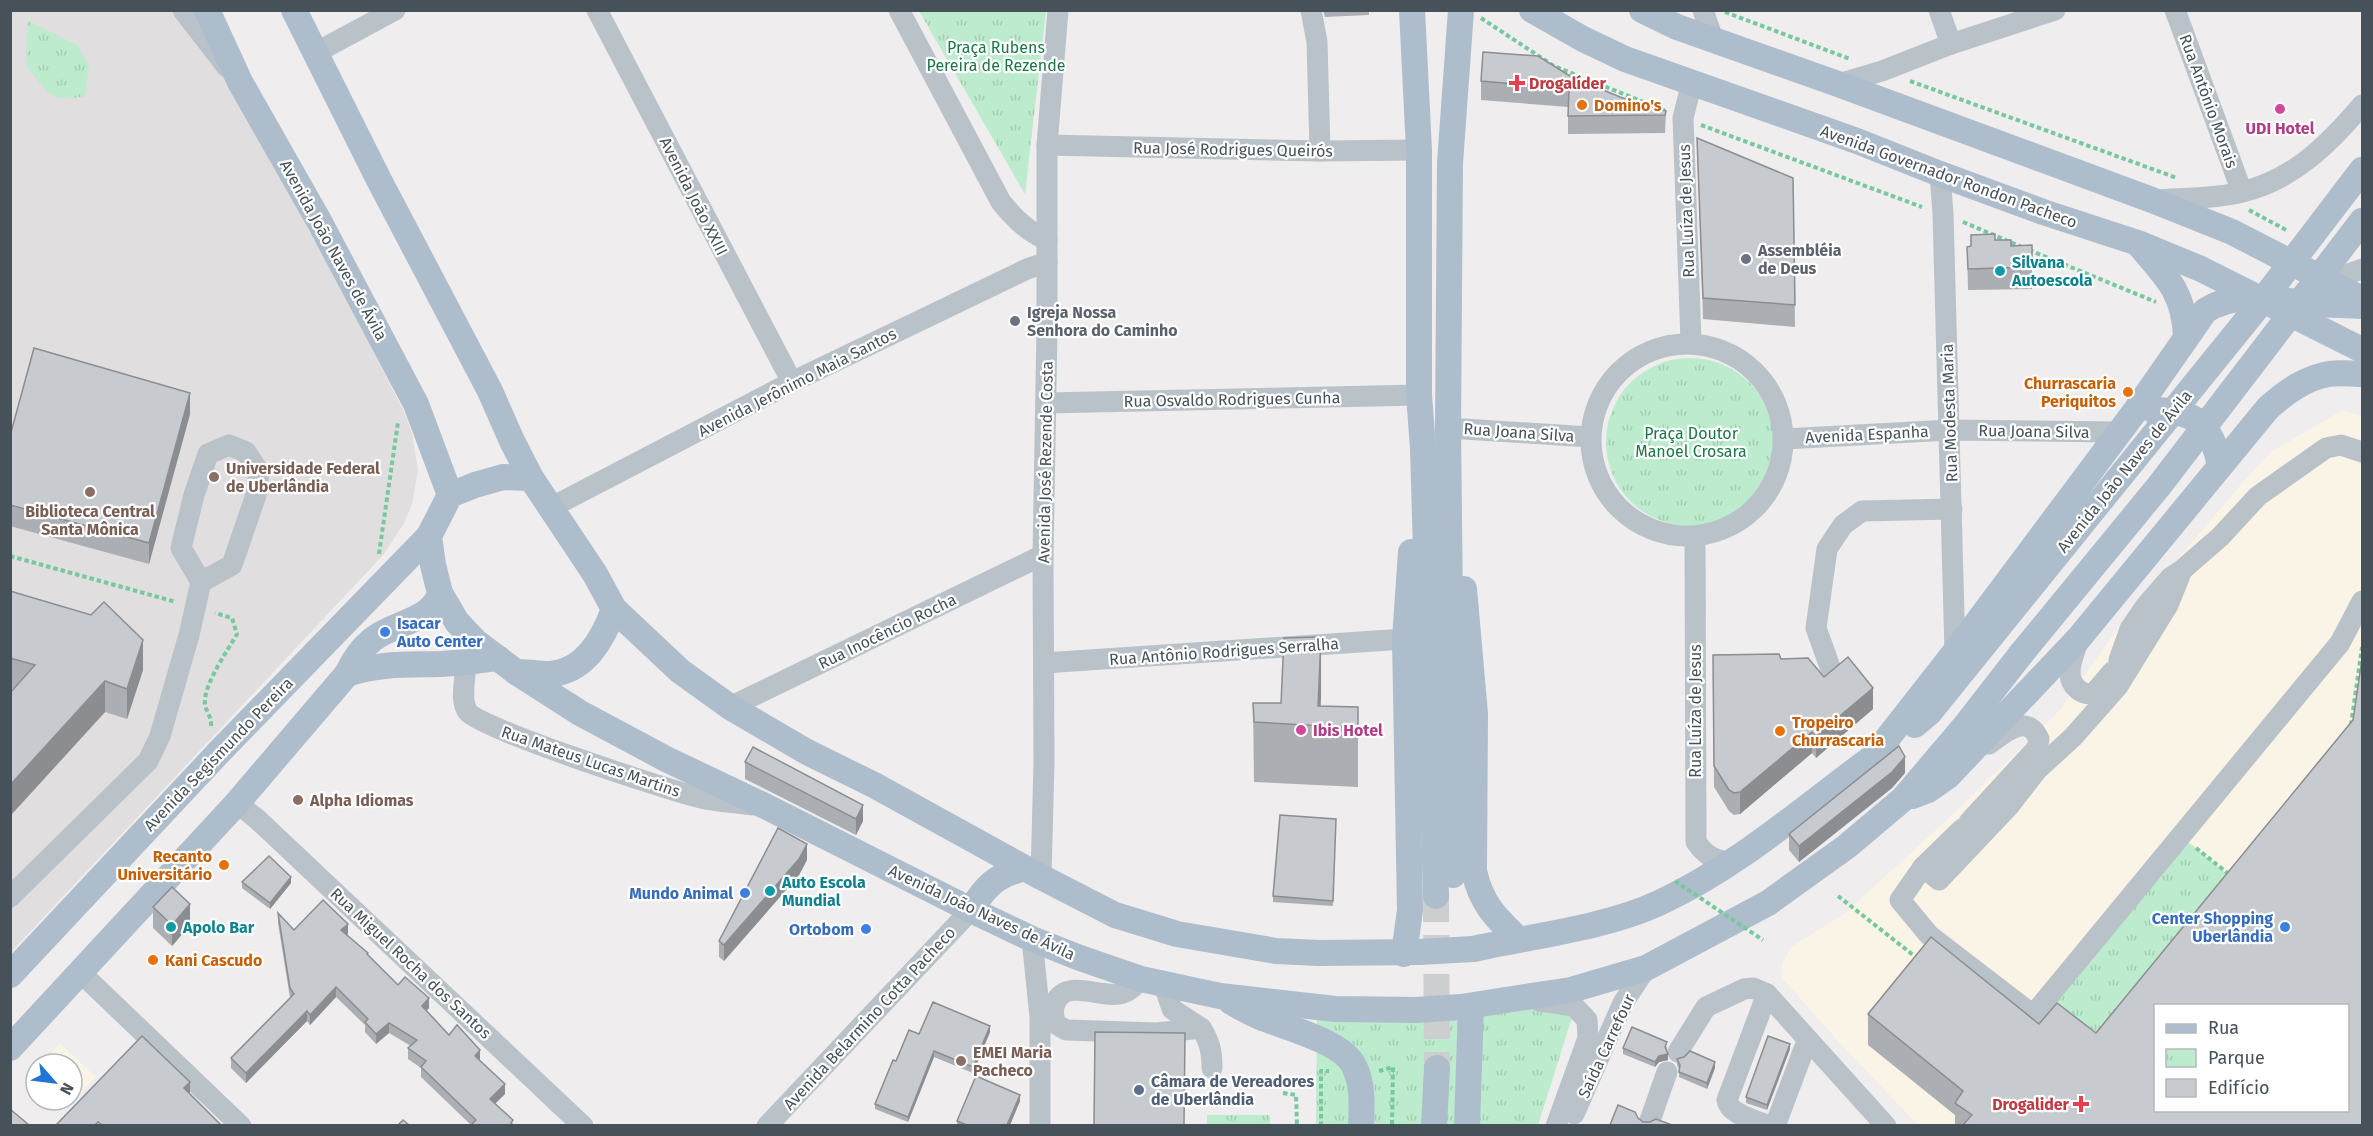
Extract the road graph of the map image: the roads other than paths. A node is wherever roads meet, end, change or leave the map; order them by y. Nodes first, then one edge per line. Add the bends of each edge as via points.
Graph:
1 (183, 10) edge
2 (207, 10) edge
3 (294, 10) edge
4 (396, 10) edge
5 (597, 10) edge
6 (899, 10) edge
7 (1058, 10) edge
8 (1311, 10) edge
9 (1412, 10) edge
10 (1532, 10) edge
11 (1642, 10) edge
12 (1704, 10) edge
13 (1939, 10) edge
14 (2055, 10) edge
15 (2175, 10) edge
16 (1471, 14) edge
17 (1713, 39) junction
18 (1952, 44) junction
19 (317, 52) junction
20 (240, 82) junction
21 (1692, 82) junction
22 (1838, 84) junction
23 (2362, 105) edge
24 (1047, 145) junction
25 (1419, 150) junction
26 (1320, 151) junction
27 (2362, 170) edge
28 (1940, 174) junction
29 (2232, 194) junction
30 (2152, 200) junction
31 (2362, 221) edge
32 (1047, 240) junction
33 (2138, 243) junction
34 (1047, 262) junction
35 (2362, 269) edge
36 (2329, 281) junction
37 (2229, 282) junction
38 (2261, 298) junction
39 (2362, 299) edge
40 (2362, 306) edge
41 (2185, 325) junction
42 (1691, 341) junction
43 (2362, 350) edge
44 (2362, 374) edge
45 (792, 382) junction
46 (1419, 395) junction
47 (1046, 403) junction
48 (2136, 410) junction
49 (1448, 428) junction
50 (1950, 430) junction
51 (2118, 432) junction
52 (1590, 437) junction
53 (1784, 439) junction
54 (1422, 448) junction
55 (2362, 452) edge
56 (1449, 457) junction
57 (2220, 466) junction
58 (531, 478) junction
59 (450, 495) junction
60 (550, 508) junction
61 (1952, 509) junction
62 (429, 536) junction
63 (1695, 537) junction
64 (1043, 555) junction
65 (2182, 570) junction
66 (201, 582) junction
67 (440, 593) junction
68 (2362, 601) edge
69 (614, 609) junction
70 (2079, 638) junction
71 (1405, 639) junction
72 (1955, 652) junction
73 (466, 663) junction
74 (1044, 663) junction
75 (507, 665) junction
76 (1830, 667) dead end
77 (347, 674) junction
78 (730, 707) junction
79 (1872, 758) junction
80 (1948, 776) junction
81 (1903, 799) junction
82 (237, 803) junction
83 (767, 807) junction
84 (1732, 863) junction
85 (1923, 867) junction
86 (1032, 873) junction
87 (10, 897) edge
88 (971, 910) junction
89 (1032, 939) junction
90 (1518, 939) junction
91 (1412, 953) junction
92 (1646, 969) junction
93 (81, 973) junction
94 (10, 975) edge
95 (1153, 982) junction
96 (1767, 994) junction
97 (1220, 996) junction
98 (1512, 999) junction
99 (1466, 1006) junction
100 (1040, 1017) junction
101 (1179, 1022) junction
102 (1066, 1030) junction
103 (1807, 1041) junction
104 (10, 1048) edge
105 (1678, 1052) dead end
106 (1212, 1068) dead end
107 (1667, 1072) dead end
108 (241, 1125) edge
109 (583, 1125) edge
110 (767, 1125) edge
111 (1040, 1125) edge
112 (1361, 1125) edge
113 (1434, 1125) edge
114 (1451, 1125) edge
115 (1467, 1125) edge
116 (1556, 1125) edge
117 (1570, 1125) edge
118 (1648, 1125) edge
119 (1769, 1125) edge
120 (1775, 1125) edge
121 (1886, 1125) edge

1 - 20 street
2 - 20 main road, Avenida João Naves de Ávila
3 - 19 main road
4 - 19 street
5 - 45 street, Avenida João XXIII
6 - 32 street via 1001,202 1020,224
7 - 24 street, Avenida José Rezende Costa
8 - 26 street via 1317,42
9 - 25 main road
10 - 21 main road, Avenida Governador Rondon Pacheco via 1625,59
11 - 17 main road
12 - 17 street
13 - 18 street
14 - 18 street
15 - 29 street, Rua Antônio Morais
16 - 49 main road via 1450,163
17 - 22 main road
18 - 22 street
19 - 58 main road
20 - 59 main road, Avenida João Naves de Ávila via 405,380
21 - 28 main road, Avenida Governador Rondon Pacheco
21 - 42 street, Rua Luíza de Jesus via 1683,118
22 - 30 main road
23 - 29 street via 2315,156 2286,176
24 - 26 street, Rua José Rodrigues Queirós
24 - 32 street, Avenida José Rezende Costa
25 - 26 street, Rua José Rodrigues Queirós
25 - 46 main road
27 - 79 main road, Avenida João Naves de Ávila, bridge via 2259,304 1929,713
28 - 33 main road, Avenida Governador Rondon Pacheco
28 - 50 street, Rua Modesta Maria
29 - 30 street
30 - 36 main road via 2232,232
31 - 81 main road, Avenida João Naves de Ávila, bridge via 2159,486
32 - 34 street, Avenida José Rezende Costa
33 - 37 main road, Avenida Governador Rondon Pacheco
33 - 41 main road via 2180,299
34 - 45 street, Avenida Jerônimo Maia Santos
34 - 47 street, Avenida José Rezende Costa
35 - 36 street
36 - 37 main road
36 - 39 main road
37 - 38 main road, Avenida Governador Rondon Pacheco
38 - 40 main road
38 - 41 main road, Avenida João Naves de Ávila via 2218,303
38 - 43 main road, Avenida Governador Rondon Pacheco
41 - 48 main road, Avenida João Naves de Ávila
42 - 52 street via 1653,349 1615,376 1593,416
42 - 53 street via 1738,357 1753,368 1777,403
44 - 57 main road, Avenida João Naves de Ávila via 2331,373 2286,392
45 - 60 street, Avenida Jerônimo Maia Santos
46 - 47 street, Rua Osvaldo Rodrigues Cunha
46 - 54 main road
47 - 64 street, Avenida José Rezende Costa
48 - 51 main road, Avenida João Naves de Ávila
48 - 57 main road via 2173,410 2190,417 2210,432
49 - 52 street, Rua Joana Silva
49 - 56 main road
50 - 51 street, Rua Joana Silva
50 - 53 street, Avenida Espanha
50 - 61 street, Rua Modesta Maria
51 - 72 main road, Avenida João Naves de Ávila
52 - 63 street via 1593,464 1608,497 1637,524 1672,537
53 - 63 street via 1780,468 1765,499 1740,522
54 - 56 main road via 1445,896
54 - 71 main road
55 - 65 street via 2341,444 2326,448 2258,496 2232,526
56 - 90 main road via 1475,714 1474,871 1488,908
57 - 70 main road, Avenida João Naves de Ávila
58 - 59 main road via 503,477
58 - 60 main road
59 - 62 main road
60 - 69 main road
61 - 72 street, Rua Modesta Maria
61 - 76 street via 1862,511 1843,525 1827,549 1816,628
62 - 67 main road
62 - 94 main road, Avenida Segismundo Pereira via 220,750
63 - 84 street, Rua Luíza de Jesus via 1696,842 1705,854
64 - 74 street, Avenida José Rezende Costa
64 - 78 street, Rua Inocêncio Rocha
65 - 70 street via 2145,607 2130,629 2118,664 2094,693 2084,694 2072,686 2069,676
65 - 85 street via 2168,605 2118,686 1939,880
66 - 66 street via 232,565 256,495 259,472 246,452 229,445 208,454 181,548
66 - 87 street via 160,736 148,761
67 - 75 main road via 457,622
67 - 77 main road via 432,609 372,639 356,656
68 - 85 street via 2340,644 2033,1015 1929,935 1900,900
69 - 75 main road via 606,630 581,662 567,670 549,674
69 - 78 main road, Avenida João Naves de Ávila via 680,670
70 - 80 main road, Avenida João Naves de Ávila
71 - 74 street, Rua Antônio Rodrigues Serralha
71 - 91 main road
72 - 79 main road, Avenida João Naves de Ávila
73 - 75 main road
73 - 77 main road via 395,664
73 - 83 street, Rua Mateus Lucas Martins via 463,695 468,712 480,722 701,798
74 - 86 street, Avenida José Rezende Costa via 1044,764
75 - 83 main road, Avenida João Naves de Ávila via 580,713
77 - 82 main road
78 - 86 main road, Avenida João Naves de Ávila via 807,753 874,785
79 - 84 main road, Avenida João Naves de Ávila
80 - 81 main road, Avenida João Naves de Ávila via 1928,790
80 - 85 street via 2010,729 2019,726 2037,734 2037,748
81 - 92 main road, Avenida João Naves de Ávila via 1846,847 1768,903
82 - 93 main road
82 - 109 street, Rua Miguel Rocha dos Santos
83 - 88 main road, Avenida João Naves de Ávila
84 - 90 main road, Avenida João Naves de Ávila via 1658,904 1603,922
86 - 88 main road via 1004,874 992,881
86 - 91 main road, Avenida João Naves de Ávila via 1115,915 1177,934 1276,951
88 - 89 main road, Avenida João Naves de Ávila
88 - 110 street, Avenida Belarmino Cotta Pacheco
89 - 95 main road, Avenida João Naves de Ávila
89 - 100 street
90 - 91 main road, Avenida João Naves de Ávila, bridge via 1473,949
92 - 98 main road, Avenida João Naves de Ávila via 1572,990
92 - 117 street, Saída Carrefour via 1623,1004
93 - 104 main road
93 - 108 street
95 - 97 main road, Avenida João Naves de Ávila
95 - 101 street
95 - 102 street via 1114,995 1065,993 1058,998 1053,1013 1056,1024
96 - 103 street
96 - 105 street via 1744,988 1706,1007
96 - 119 street via 1727,1100 1733,1110
97 - 99 main road, Avenida João Naves de Ávila, bridge via 1335,1009
97 - 112 main road via 1257,1016 1305,1032 1353,1063 1347,1075 1362,1095
98 - 99 main road, Avenida João Naves de Ávila
98 - 116 street via 1567,1004 1587,1020 1588,1038
99 - 115 main road
100 - 102 street via 1050,1028
100 - 111 street
101 - 102 street via 1157,1033
101 - 106 street via 1201,1028 1209,1040
103 - 120 street
103 - 121 street
107 - 118 street
113 - 114 main road via 1446,1068

